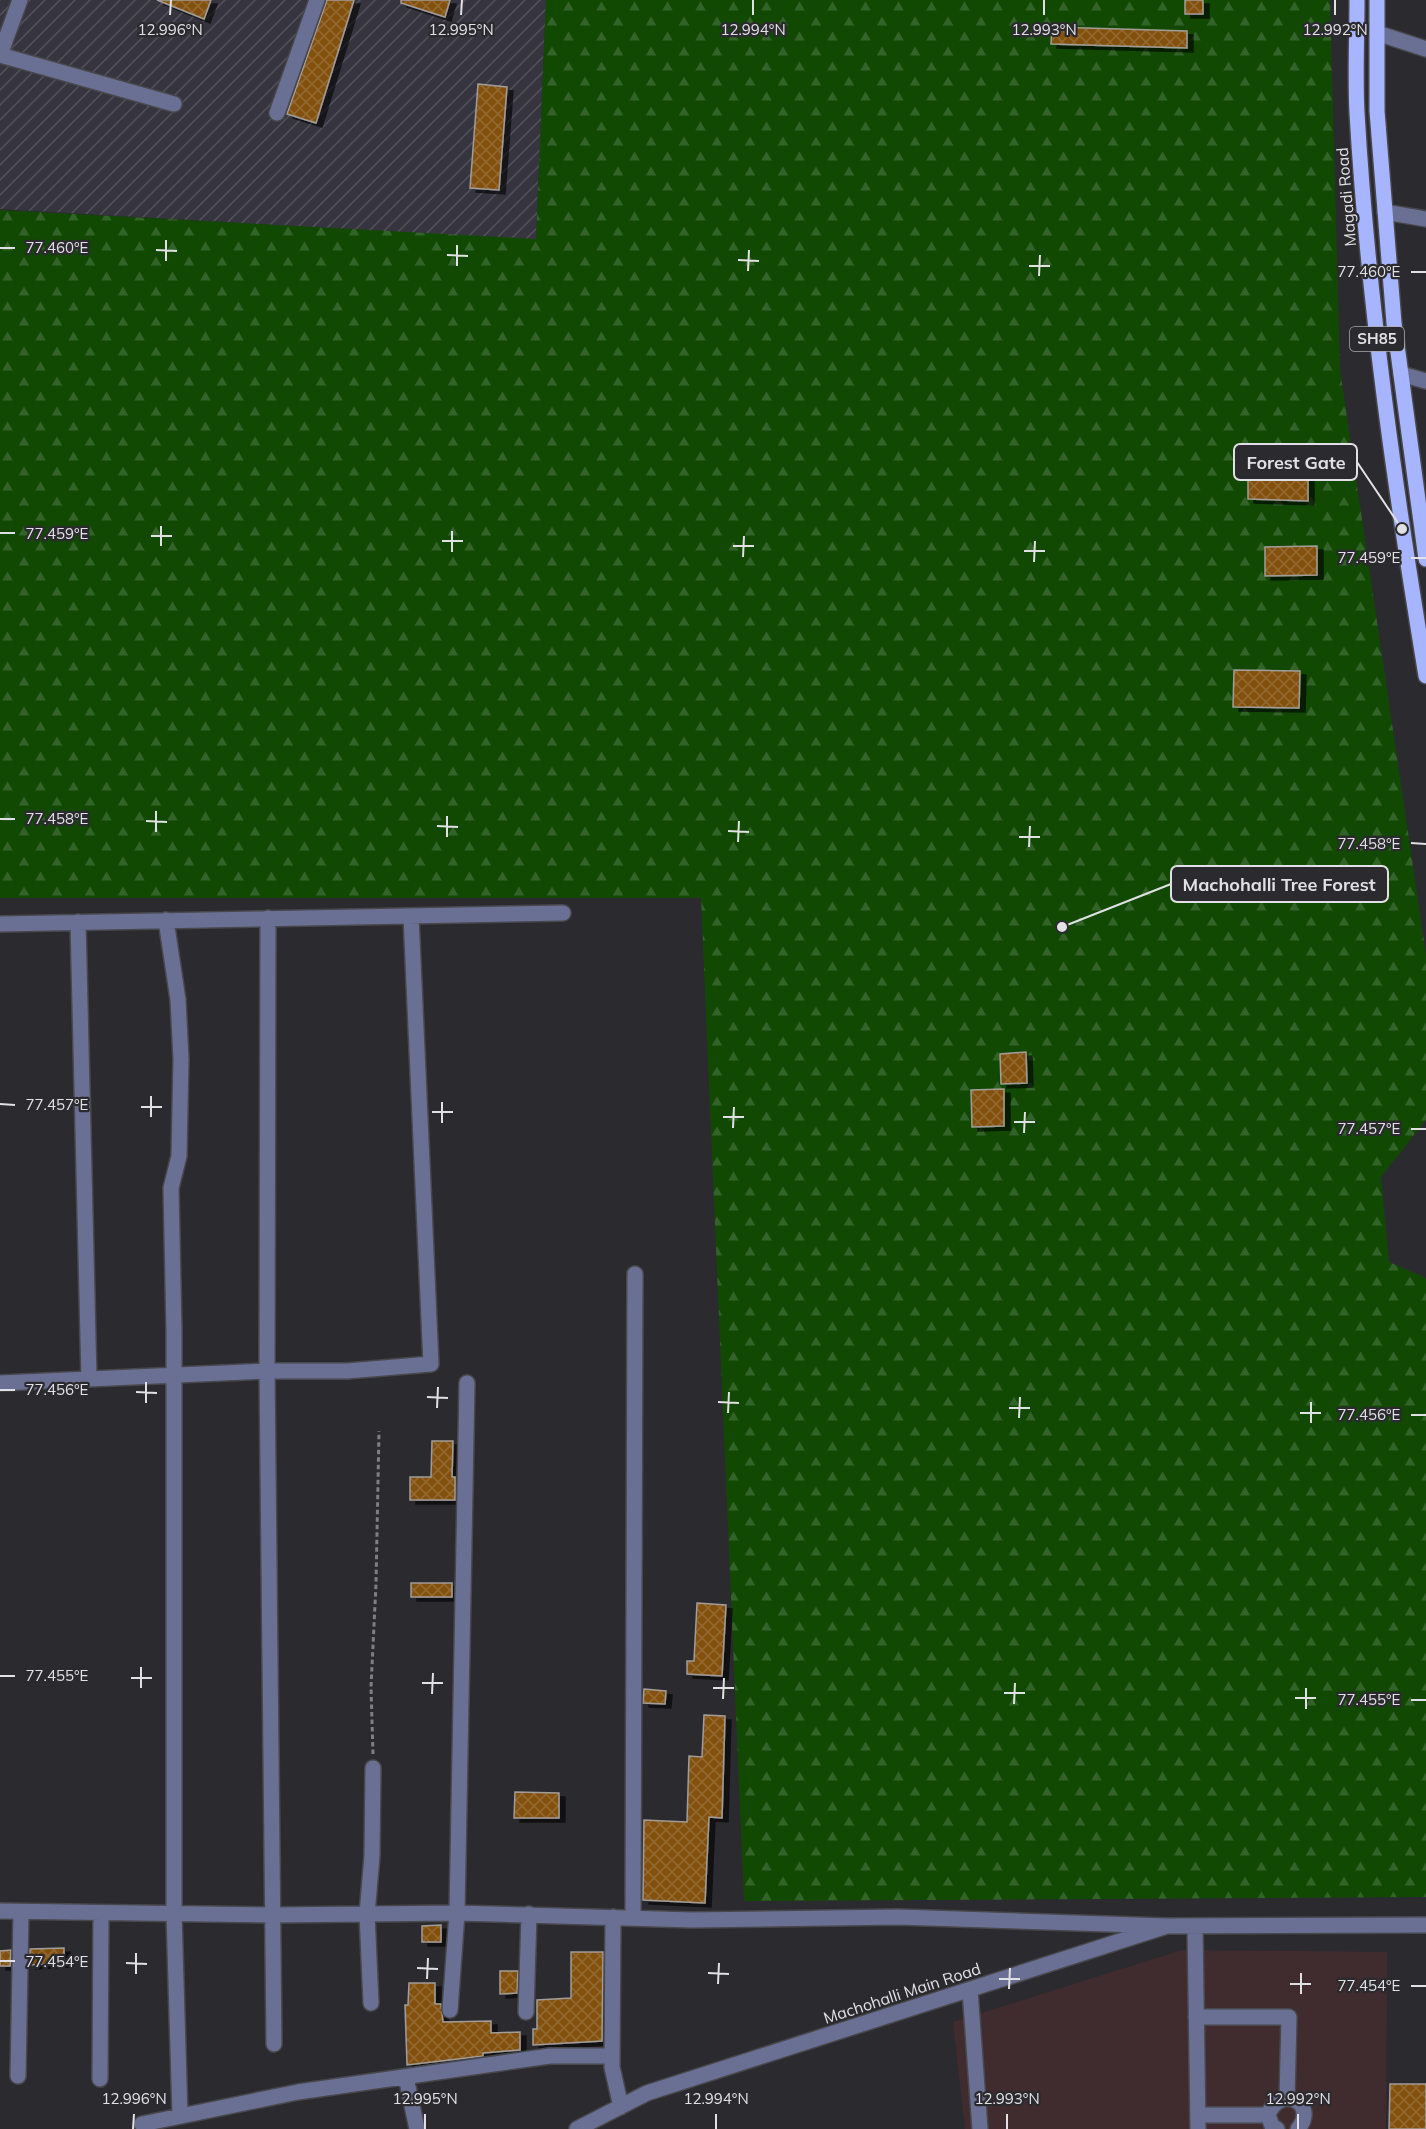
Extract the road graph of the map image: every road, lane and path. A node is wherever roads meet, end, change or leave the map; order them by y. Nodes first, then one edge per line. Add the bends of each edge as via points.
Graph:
1 (20, 0) edge
2 (316, 0) edge
3 (1357, 0) edge
4 (1377, 0) edge
5 (1377, 33) junction
6 (1426, 49) edge
7 (0, 56) edge
8 (174, 104) dead end
9 (277, 113) dead end
10 (1385, 212) junction
11 (1426, 219) edge
12 (1401, 374) junction
13 (1426, 381) edge
14 (1426, 559) edge
15 (1426, 676) edge
16 (563, 913) dead end
17 (411, 916) junction
18 (268, 918) junction
19 (166, 920) junction
20 (78, 922) junction
21 (0, 924) edge
22 (635, 1274) dead end
23 (267, 1371) junction
24 (174, 1376) junction
25 (89, 1380) junction
26 (0, 1383) edge
27 (467, 1383) dead end
28 (379, 1431) dead end
29 (373, 1768) joint
30 (0, 1911) edge
31 (21, 1912) junction
32 (457, 1913) junction
33 (101, 1914) junction
34 (174, 1914) junction
35 (368, 1914) junction
36 (529, 1914) junction
37 (273, 1915) junction
38 (613, 1917) junction
39 (633, 1918) junction
40 (1426, 1925) edge
41 (1167, 1926) junction
42 (1195, 1926) junction
43 (970, 1990) junction
44 (371, 2003) dead end
45 (450, 2010) dead end
46 (526, 2012) dead end
47 (1196, 2017) junction
48 (274, 2044) dead end
49 (612, 2056) junction
50 (18, 2076) dead end
51 (406, 2077) junction
52 (100, 2079) dead end
53 (1287, 2098) junction
54 (621, 2107) junction
55 (1268, 2115) junction
56 (180, 2116) junction
57 (1198, 2122) edge
58 (142, 2124) dead end
59 (417, 2129) edge
60 (577, 2129) edge
61 (980, 2129) edge
62 (1277, 2129) edge
63 (1298, 2129) edge

1 - 7 street
2 - 9 street
3 - 15 main road, Magadi Road / SH85 via 1357,112 1375,324
4 - 5 main road, SH85
5 - 6 street
5 - 10 main road, SH85 via 1377,111
7 - 8 street
10 - 11 street
10 - 12 main road, SH85
12 - 13 street
12 - 14 main road, SH85
16 - 17 street
17 - 18 street
17 - 23 street via 431,1364 347,1371
18 - 19 street
18 - 23 street
19 - 20 street
19 - 24 street via 178,999 181,1059 179,1156 171,1188
20 - 21 street
20 - 25 street
22 - 39 street
23 - 24 street
23 - 37 street
24 - 25 street
24 - 34 street
25 - 26 street
27 - 32 street
28 - 29 path via 371,1687
29 - 35 street
30 - 31 street
31 - 33 street
31 - 50 street
32 - 35 street
32 - 36 street
32 - 45 street
33 - 34 street
33 - 52 street
34 - 37 street
34 - 56 street
35 - 37 street
35 - 44 street
36 - 38 street
36 - 46 street
37 - 48 street
38 - 39 street
38 - 49 street
39 - 41 street via 898,1917
40 - 42 street, Machohalli Main Road
41 - 42 street, Machohalli Main Road
41 - 43 street, Machohalli Main Road
42 - 47 street
43 - 54 street, Machohalli Main Road via 646,2093
43 - 61 street
47 - 53 street via 1289,2017
47 - 57 street
49 - 51 street via 550,2056
49 - 54 street
51 - 56 street via 298,2092
51 - 59 street
53 - 55 street via 1275,2104
53 - 63 street via 1299,2102 1304,2109
54 - 60 street, Machohalli Main Road
55 - 57 street
55 - 62 street
56 - 58 street

